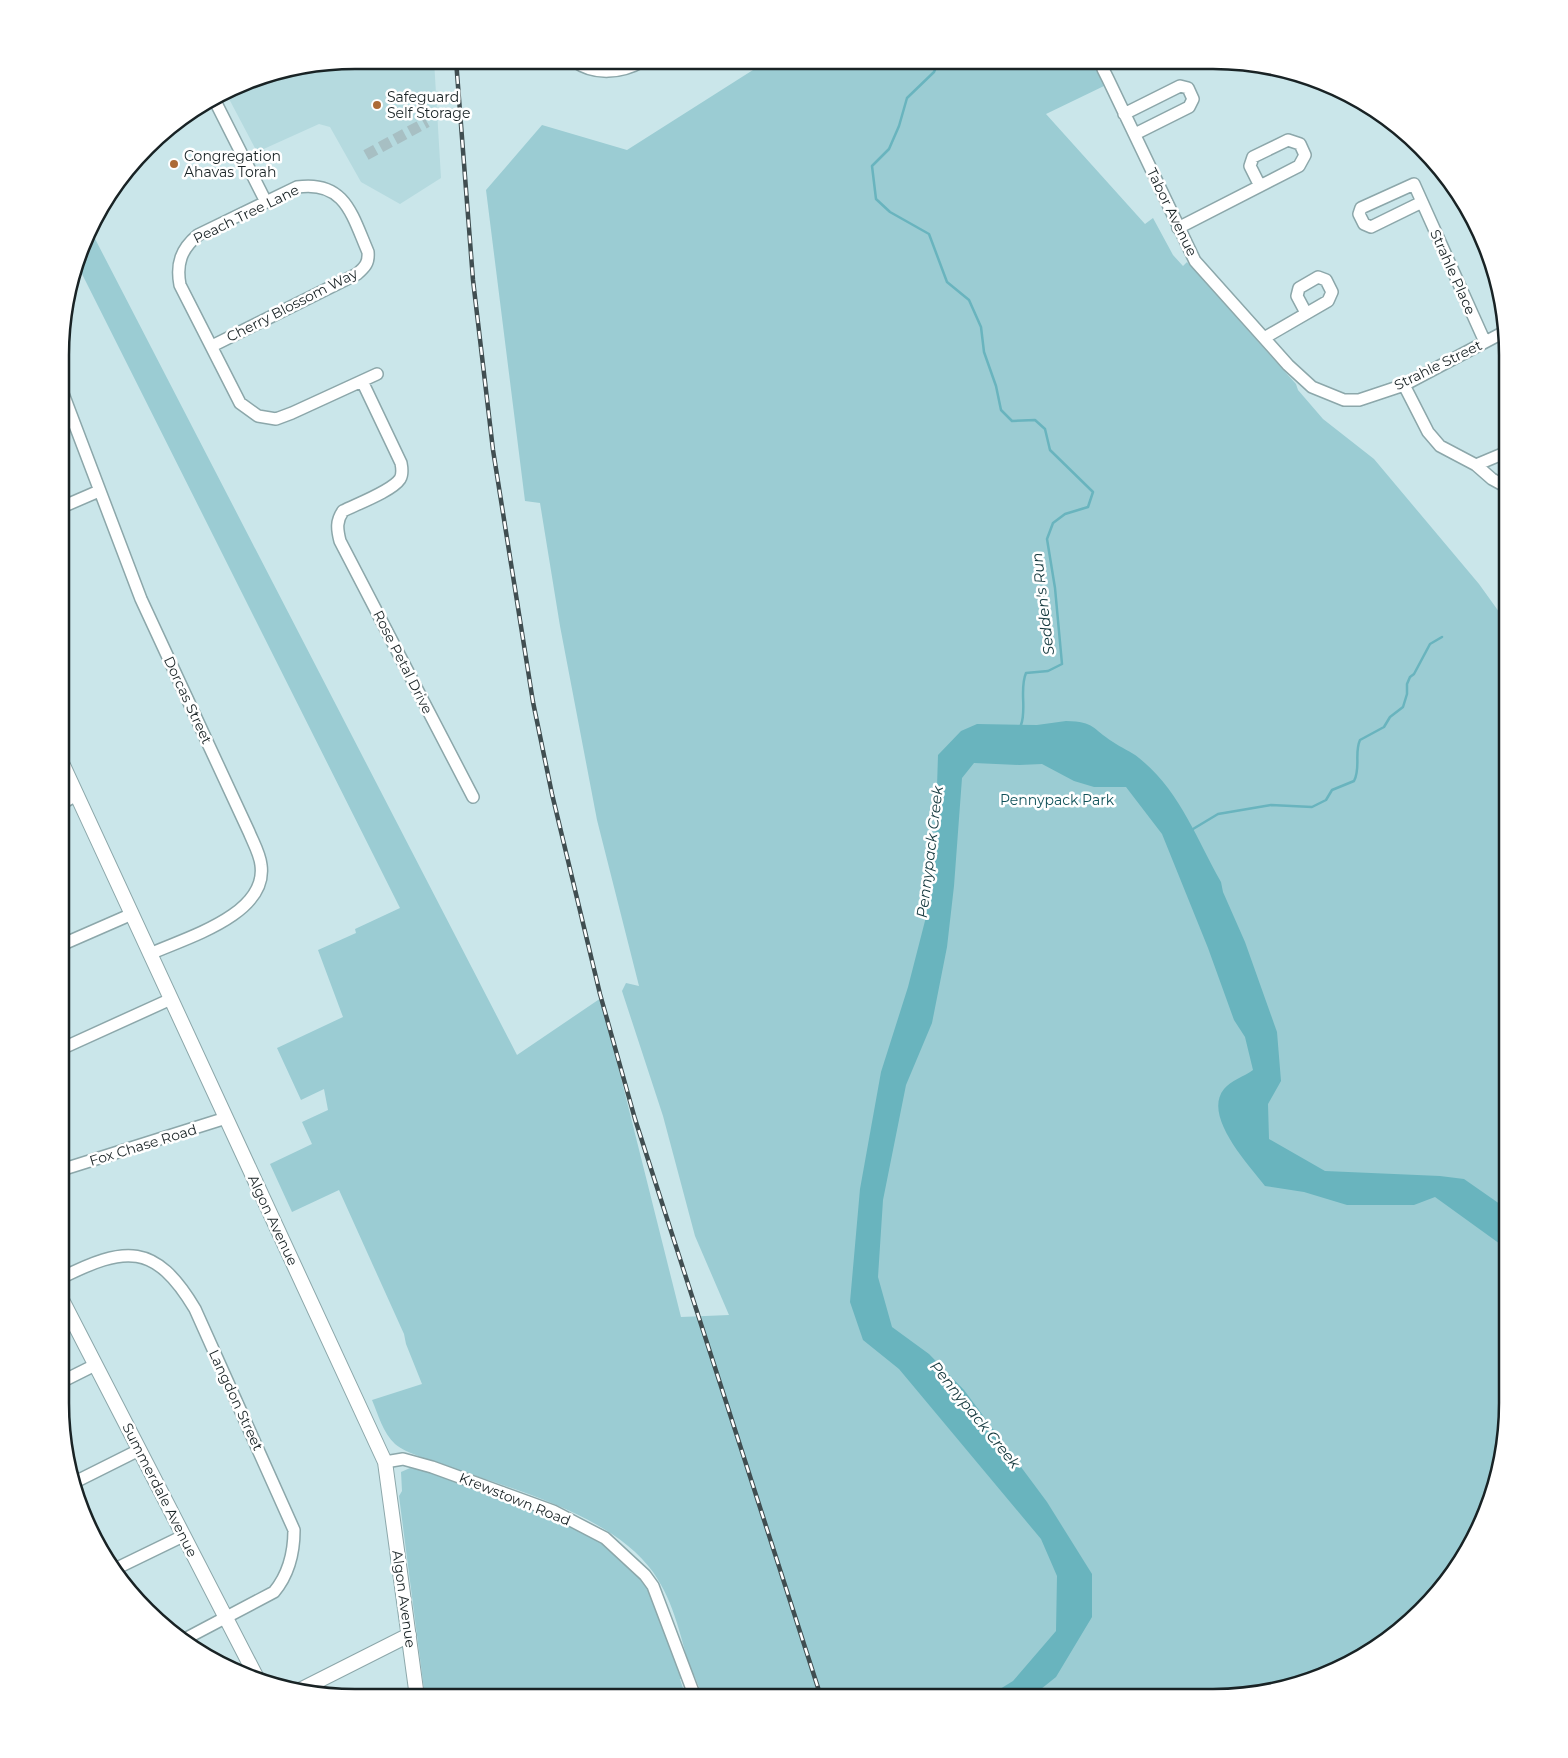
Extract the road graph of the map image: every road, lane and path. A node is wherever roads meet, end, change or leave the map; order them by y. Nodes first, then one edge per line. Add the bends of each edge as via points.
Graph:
1 (593, 69) edge
2 (623, 69) edge
3 (1103, 69) edge
4 (217, 104) edge
5 (1124, 114) junction
6 (1135, 134) junction
7 (1260, 186) junction
8 (266, 202) junction
9 (1422, 202) junction
10 (1178, 228) junction
11 (369, 259) joint
12 (1306, 314) dead end
13 (1499, 335) edge
14 (1264, 338) junction
15 (1485, 342) junction
16 (212, 346) junction
17 (377, 374) dead end
18 (362, 381) junction
19 (1404, 385) junction
20 (1312, 386) joint
21 (69, 404) edge
22 (1499, 455) edge
23 (1476, 465) junction
24 (1499, 483) edge
25 (99, 491) junction
26 (69, 504) edge
27 (69, 776) edge
28 (78, 795) junction
29 (473, 797) dead end
30 (69, 800) edge
31 (132, 914) junction
32 (69, 942) edge
33 (150, 954) junction
34 (171, 999) junction
35 (69, 1045) edge
36 (226, 1118) junction
37 (69, 1167) edge
38 (69, 1274) edge
39 (69, 1313) edge
40 (96, 1365) junction
41 (69, 1378) edge
42 (139, 1450) junction
43 (385, 1462) junction
44 (79, 1480) edge
45 (183, 1536) junction
46 (120, 1566) edge
47 (228, 1618) junction
48 (409, 1635) junction
49 (190, 1637) edge
50 (253, 1670) edge
51 (309, 1686) edge
52 (416, 1689) edge
53 (692, 1689) edge

1 - 2 street
3 - 5 street, Tabor Avenue
4 - 8 street
5 - 6 street, Tabor Avenue
5 - 6 street via 1180,86 1188,88 1193,99 1189,107
6 - 10 street, Tabor Avenue
7 - 7 street via 1299,166 1305,155 1300,144 1288,140 1253,157 1250,166
7 - 10 street
8 - 11 street, Peach Tree Lane via 297,187 309,185 334,192 348,204
8 - 16 street, Peach Tree Lane via 198,235 189,243 180,260 180,285
9 - 9 street, Strahle Place via 1371,227 1364,224 1359,214 1361,208 1414,184
9 - 15 street, Strahle Place
10 - 14 street, Tabor Avenue via 1195,261
11 - 16 street, Cherry Blossom Way via 357,274
12 - 14 street
13 - 15 street, Strahle Street
14 - 20 street, Tabor Avenue
15 - 19 street, Strahle Street
16 - 18 street via 240,403 258,416 276,418 292,414
17 - 18 street
18 - 29 street, Rose Petal Drive via 402,471 400,479 392,487 343,511 337,526 340,541
19 - 20 street, Strahle Street via 1359,400 1344,400
19 - 23 street via 1428,432 1440,446
21 - 25 street, Dorcas Street
22 - 23 street
23 - 24 street
25 - 26 street
25 - 33 street, Dorcas Street via 141,599 249,832 261,865 259,884 244,908
27 - 28 street, Algon Avenue
28 - 30 street
28 - 31 street, Algon Avenue
31 - 32 street
31 - 33 street, Algon Avenue
33 - 34 street, Algon Avenue
34 - 35 street
34 - 36 street, Algon Avenue
36 - 37 street, Fox Chase Road
36 - 43 street, Algon Avenue
38 - 47 street, Langdon Street via 104,1258 127,1254 148,1259 169,1272 195,1308 294,1530 294,1550 282,1583 274,1592
39 - 40 street, Summerdale Avenue
40 - 41 street
40 - 42 street, Summerdale Avenue
42 - 44 street
42 - 45 street, Summerdale Avenue
43 - 48 street, Algon Avenue
43 - 53 street, Krewstown Road via 403,1459 503,1491 553,1511 605,1538 653,1586
45 - 46 street
45 - 47 street, Summerdale Avenue
47 - 49 street, Langdon Street
47 - 50 street, Summerdale Avenue
48 - 51 street
48 - 52 street, Algon Avenue

